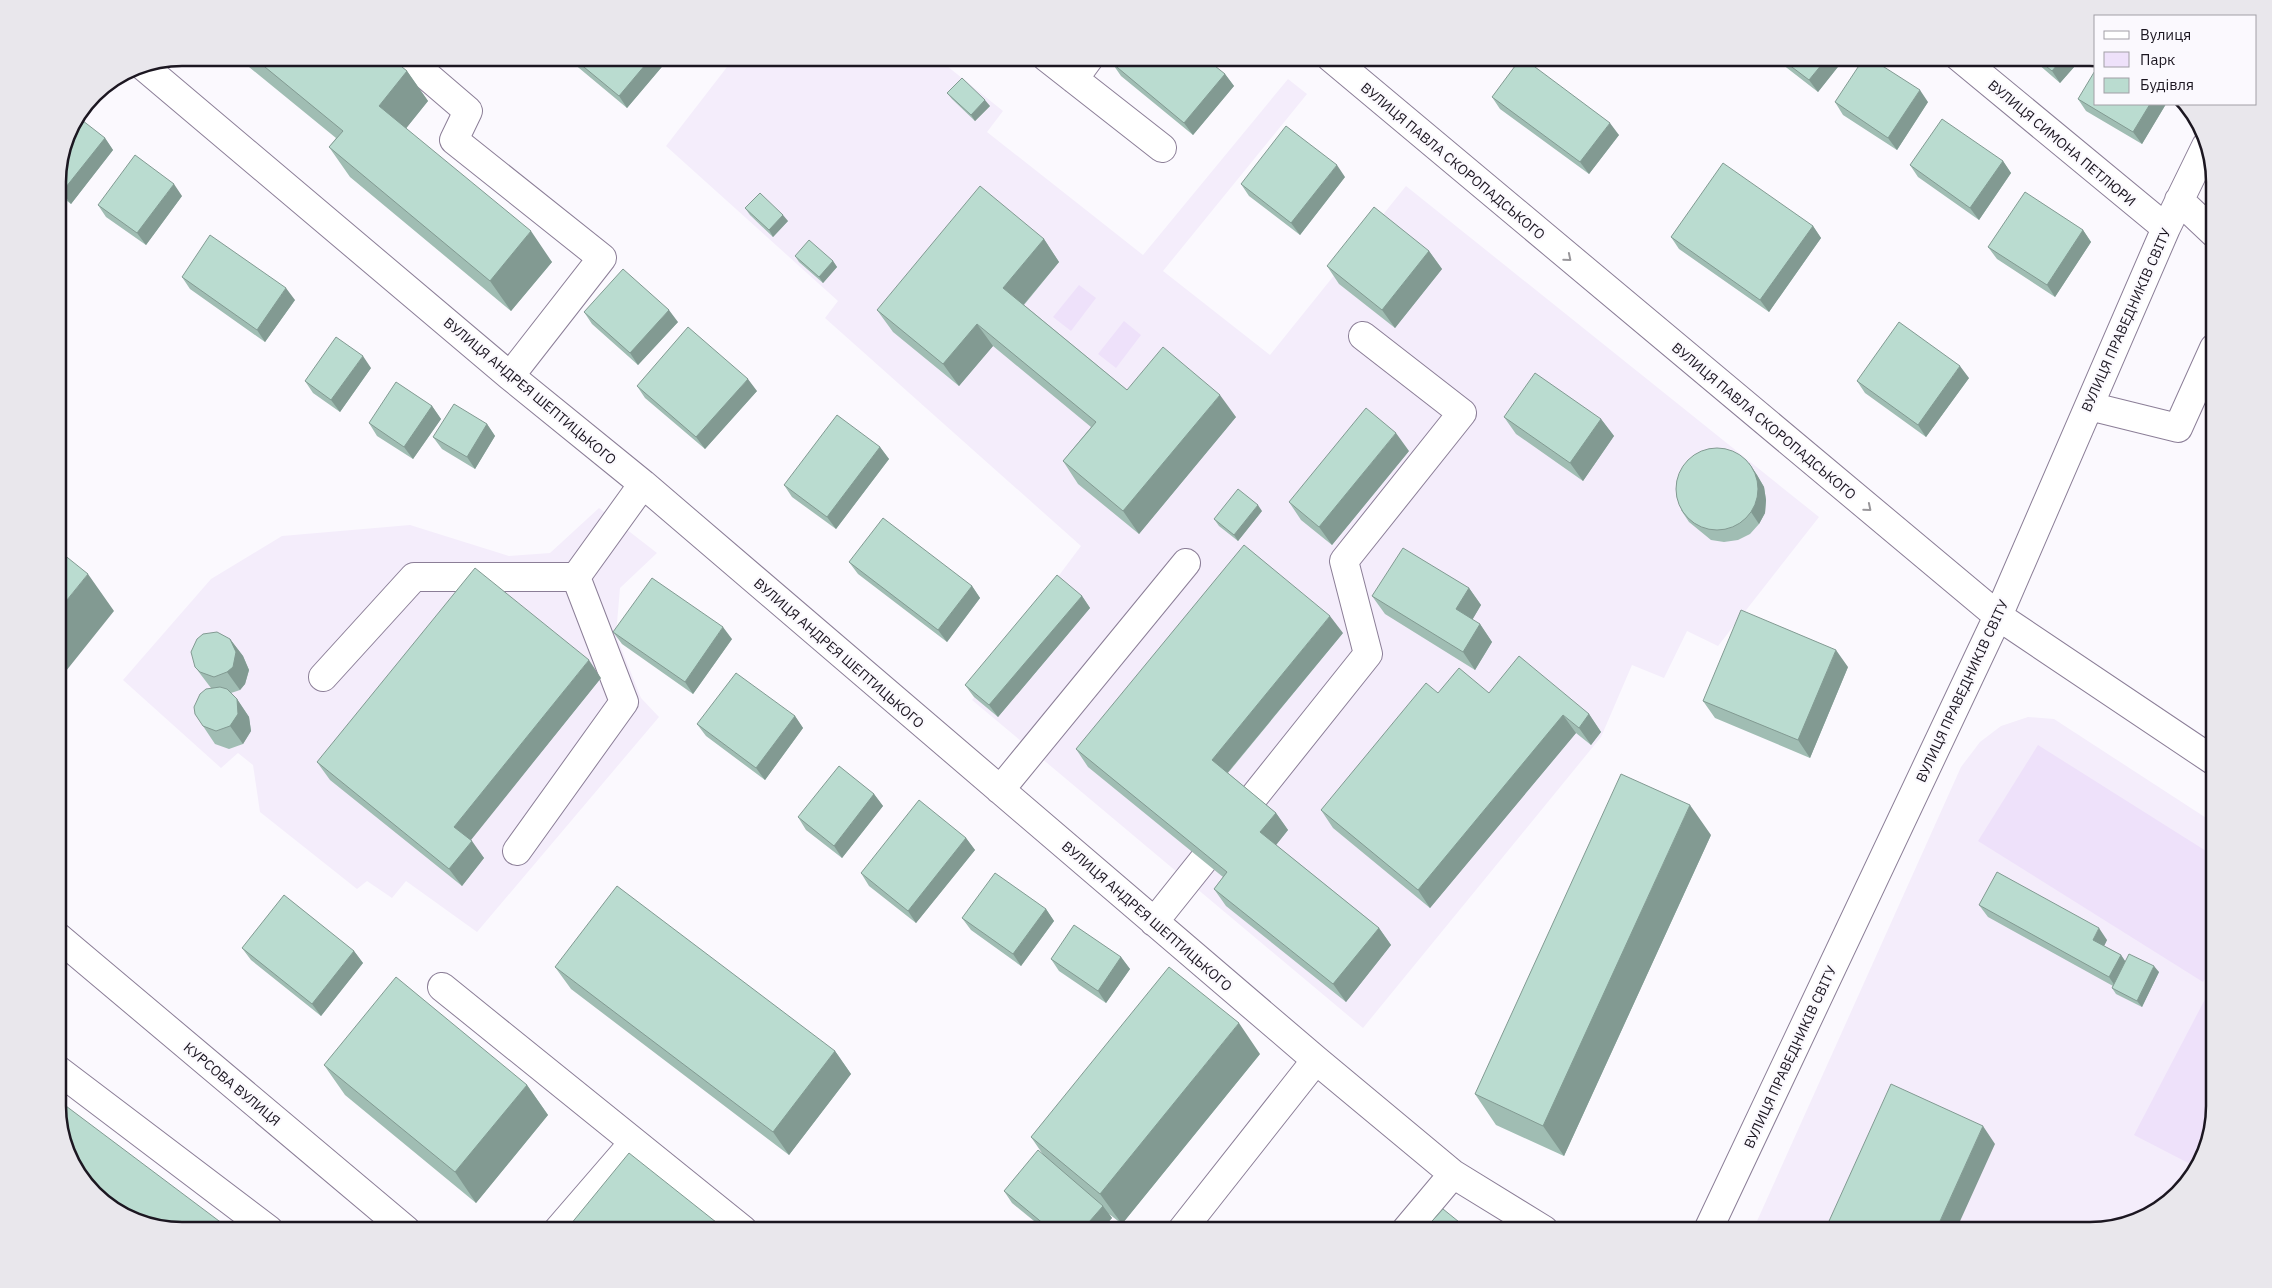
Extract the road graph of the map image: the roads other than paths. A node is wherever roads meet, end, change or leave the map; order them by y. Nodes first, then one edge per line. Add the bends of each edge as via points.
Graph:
1 (414, 66) edge
2 (1057, 66) edge
3 (1084, 66) edge
4 (1340, 66) edge
5 (1969, 66) edge
6 (149, 71) edge
7 (1074, 79) junction
8 (1162, 148) dead end
9 (2202, 153) edge
10 (2180, 200) junction
11 (2206, 225) edge
12 (2166, 228) junction
13 (1363, 336) dead end
14 (2206, 366) edge
15 (510, 376) junction
16 (2089, 406) junction
17 (642, 484) junction
18 (1186, 563) dead end
19 (576, 577) junction
20 (1998, 616) junction
21 (323, 676) dead end
22 (2206, 750) edge
23 (1000, 790) junction
24 (517, 851) dead end
25 (1154, 922) junction
26 (66, 944) edge
27 (442, 988) dead end
28 (1316, 1060) junction
29 (66, 1076) edge
30 (634, 1142) junction
31 (1453, 1174) junction
32 (258, 1222) edge
33 (396, 1222) edge
34 (565, 1222) edge
35 (733, 1222) edge
36 (1188, 1222) edge
37 (1413, 1222) edge
38 (1531, 1222) edge
39 (1712, 1222) edge

1 - 15 street via 468,111 454,140 602,258
2 - 7 street
3 - 7 street
4 -> 20 street, ВУЛИЦЯ ПАВЛА СКОРОПАДСЬКОГО
5 - 12 street, ВУЛИЦЯ СИМОНА ПЕТЛЮРИ
6 - 15 street, ВУЛИЦЯ АНДРЕЯ ШЕПТИЦЬКОГО
7 - 8 street
9 - 10 street, ВУЛИЦЯ ПРАВЕДНИКІВ СВІТУ
10 - 11 street
10 - 12 street, ВУЛИЦЯ ПРАВЕДНИКІВ СВІТУ
12 - 16 street, ВУЛИЦЯ ПРАВЕДНИКІВ СВІТУ
13 - 25 street via 1462,414 1344,561 1368,654
14 - 16 street via 2178,428
15 - 17 street, ВУЛИЦЯ АНДРЕЯ ШЕПТИЦЬКОГО
16 - 20 street, ВУЛИЦЯ ПРАВЕДНИКІВ СВІТУ
17 - 19 street
17 - 23 street, ВУЛИЦЯ АНДРЕЯ ШЕПТИЦЬКОГО
18 - 23 street
19 - 21 street via 414,577
19 - 24 street via 624,702
20 - 22 street, ВУЛИЦЯ ПАВЛА СКОРОПАДСЬКОГО
20 - 39 street, ВУЛИЦЯ ПРАВЕДНИКІВ СВІТУ
23 - 25 street, ВУЛИЦЯ АНДРЕЯ ШЕПТИЦЬКОГО
25 - 28 street, ВУЛИЦЯ АНДРЕЯ ШЕПТИЦЬКОГО
26 - 33 street, КУРСОВА ВУЛИЦЯ
27 - 30 street
28 - 31 street, ВУЛИЦЯ АНДРЕЯ ШЕПТИЦЬКОГО
28 - 36 street
29 - 32 street
30 - 34 street
30 - 35 street
31 - 37 street
31 - 38 street, ВУЛИЦЯ АНДРЕЯ ШЕПТИЦЬКОГО

